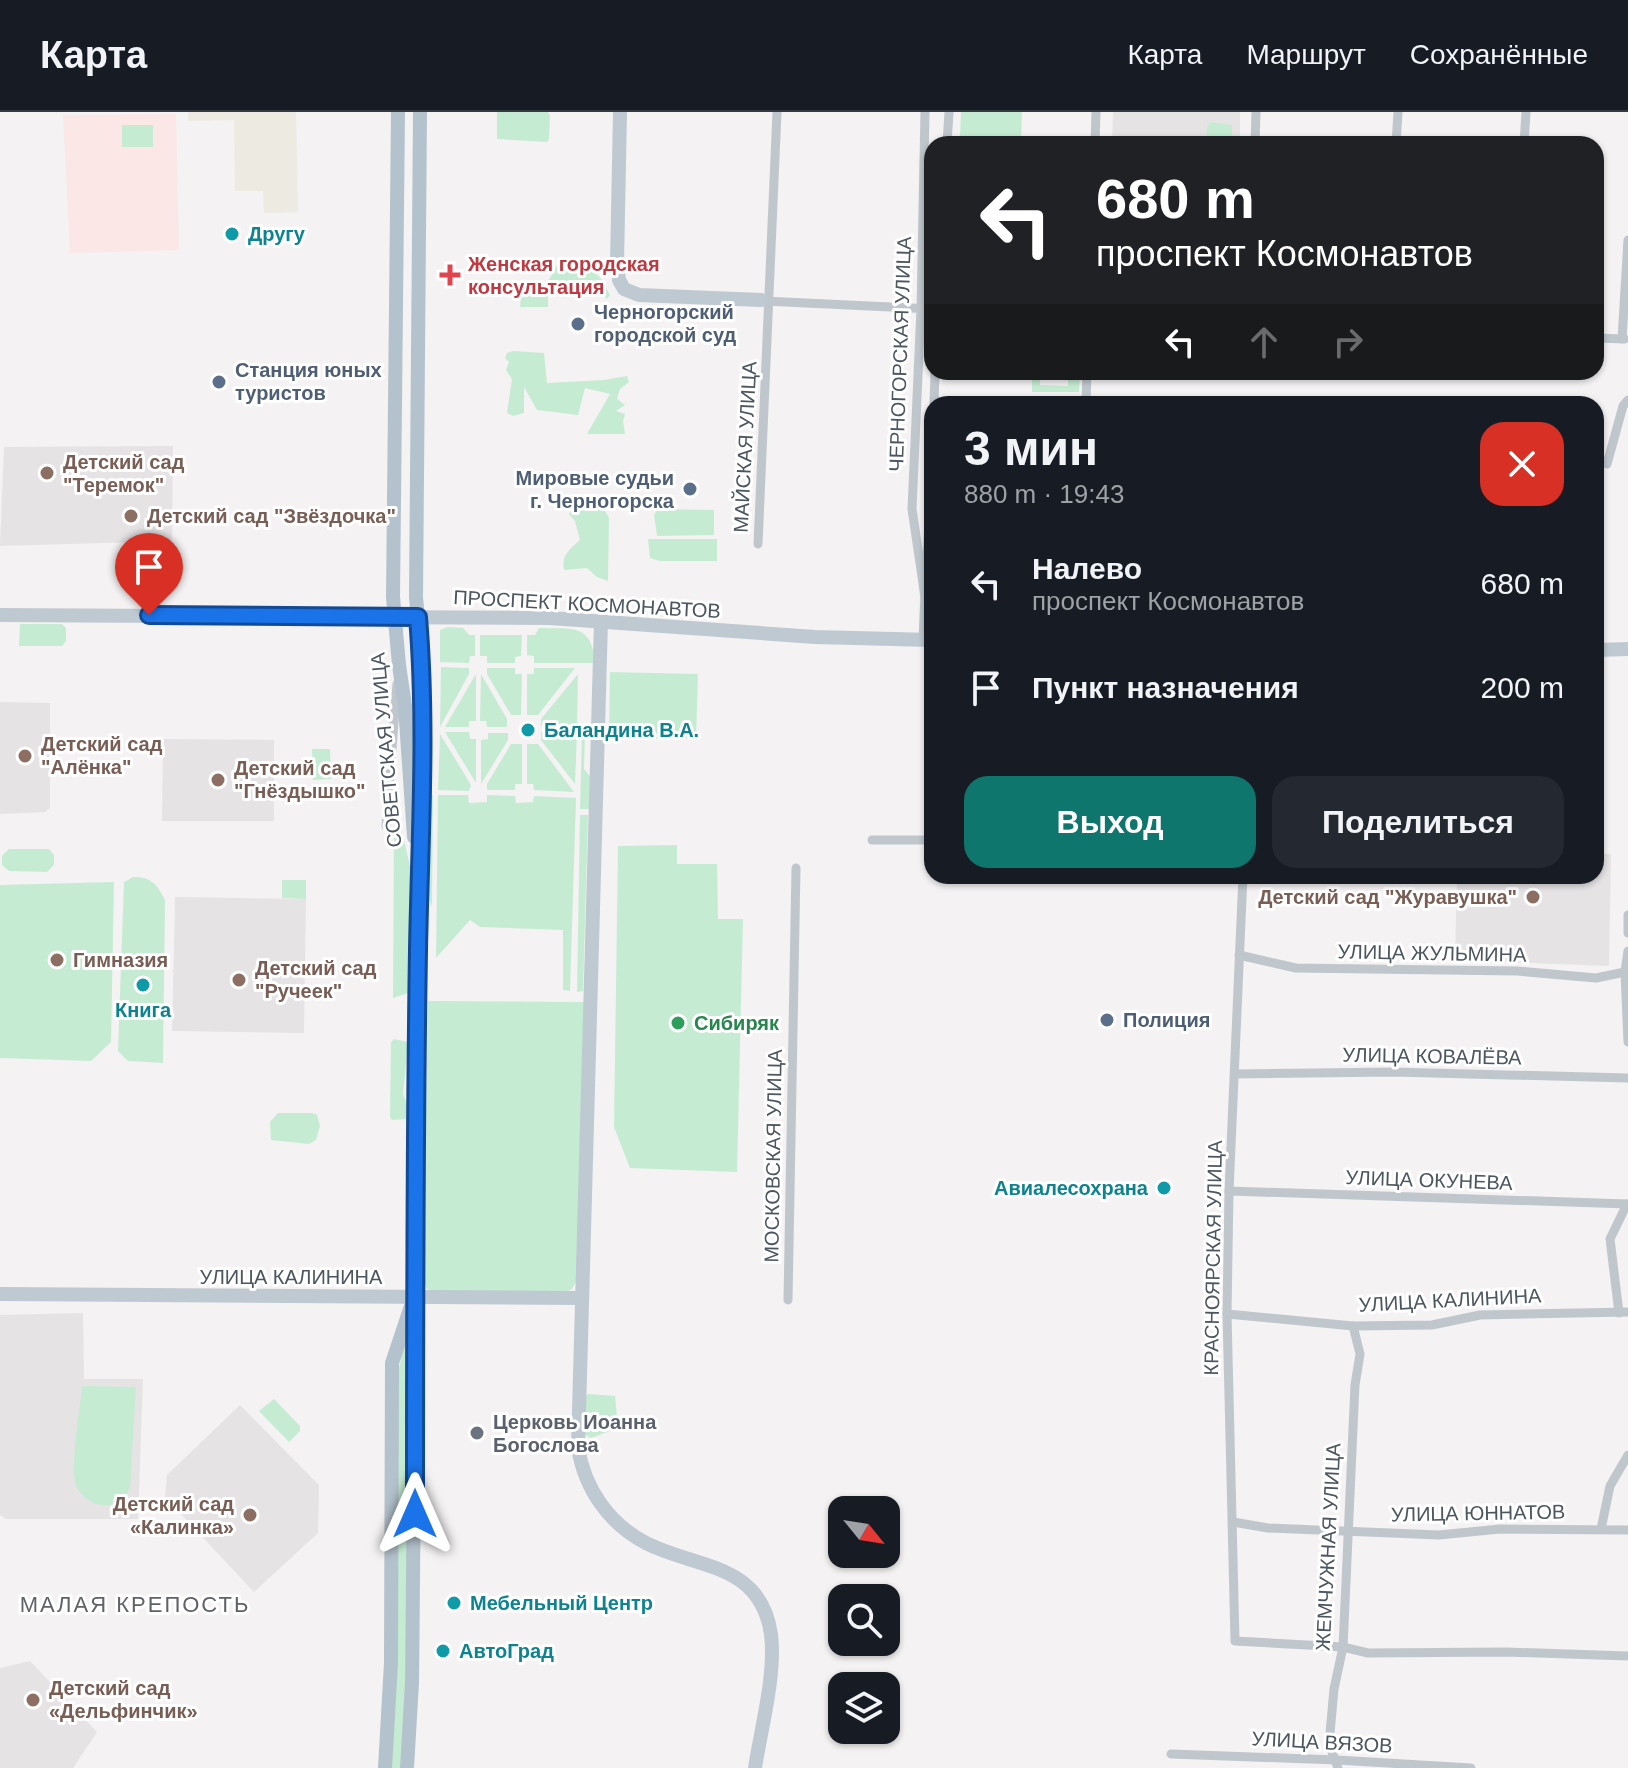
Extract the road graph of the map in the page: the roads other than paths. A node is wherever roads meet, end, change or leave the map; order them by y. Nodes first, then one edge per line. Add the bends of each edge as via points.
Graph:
1 (398, 112) edge
2 (420, 112) edge
3 (620, 112) edge
4 (777, 112) edge
5 (925, 112) edge
6 (949, 112) edge
7 (1096, 112) edge
8 (1256, 112) edge
9 (1398, 112) edge
10 (1526, 112) edge
11 (925, 136) edge
12 (948, 136) edge
13 (1095, 136) edge
14 (1255, 136) edge
15 (1396, 136) edge
16 (1524, 136) edge
17 (924, 161) edge
18 (1628, 240) edge
19 (765, 301) junction
20 (921, 308) junction
21 (924, 308) edge
22 (1604, 338) edge
23 (1625, 339) edge
24 (1628, 400) edge
25 (1607, 464) dead end
26 (758, 544) dead end
27 (924, 590) edge
28 (0, 615) edge
29 (395, 617) junction
30 (418, 617) junction
31 (601, 621) junction
32 (924, 640) edge
33 (1628, 649) edge
34 (1604, 650) edge
35 (399, 665) junction
36 (386, 826) dead end
37 (872, 840) dead end
38 (924, 840) edge
39 (796, 868) dead end
40 (1243, 884) edge
41 (419, 905) junction
42 (1628, 915) edge
43 (1628, 933) edge
44 (1628, 951) edge
45 (1239, 955) junction
46 (1625, 972) junction
47 (1628, 1042) edge
48 (1235, 1074) junction
49 (1628, 1078) edge
50 (1229, 1191) junction
51 (1627, 1204) edge
52 (0, 1294) edge
53 (415, 1298) junction
54 (581, 1298) junction
55 (788, 1300) dead end
56 (1623, 1313) edge
57 (1227, 1314) junction
58 (1353, 1326) junction
59 (1628, 1455) edge
60 (1233, 1522) junction
61 (1601, 1529) junction
62 (1628, 1530) edge
63 (1347, 1531) junction
64 (1343, 1647) junction
65 (1628, 1656) edge
66 (1171, 1754) dead end
67 (1338, 1764) edge
68 (385, 1768) edge
69 (407, 1768) edge
70 (755, 1768) edge
71 (1471, 1768) edge

1 - 29 main road, СОВЕТСКАЯ УЛИЦА
2 - 30 main road, СОВЕТСКАЯ УЛИЦА
3 - 19 main road via 616,248 624,289 639,295
4 - 19 street, МАЙСКАЯ УЛИЦА
5 - 11 street, ЧЕРНОГОРСКАЯ УЛИЦА
6 - 12 street
7 - 13 street
8 - 14 street
9 - 15 street
10 - 16 street
17 - 20 street, ЧЕРНОГОРСКАЯ УЛИЦА
18 - 23 street
19 - 20 street
19 - 26 street, МАЙСКАЯ УЛИЦА
20 - 21 street
20 - 27 street, ЧЕРНОГОРСКАЯ УЛИЦА via 912,509
22 - 23 street
24 - 25 street
28 - 29 main road, ПРОСПЕКТ КОСМОНАВТОВ
29 - 30 main road, ПРОСПЕКТ КОСМОНАВТОВ
29 - 35 main road, СОВЕТСКАЯ УЛИЦА
30 - 31 main road, ПРОСПЕКТ КОСМОНАВТОВ
30 - 41 main road, СОВЕТСКАЯ УЛИЦА
31 - 32 main road, ПРОСПЕКТ КОСМОНАВТОВ
31 - 54 main road
33 - 34 main road
35 - 36 street
35 - 41 main road, СОВЕТСКАЯ УЛИЦА
37 - 38 street
39 - 55 street, МОСКОВСКАЯ УЛИЦА
40 - 45 street, КРАСНОЯРСКАЯ УЛИЦА
41 - 53 main road, СОВЕТСКАЯ УЛИЦА
42 - 43 street
44 - 46 street
45 - 46 street, УЛИЦА ЖУЛЬМИНА via 1296,968 1517,971 1596,978
45 - 48 street, КРАСНОЯРСКАЯ УЛИЦА
46 - 47 street
48 - 49 street, УЛИЦА КОВАЛЁВА
48 - 50 street, КРАСНОЯРСКАЯ УЛИЦА
50 - 51 street, УЛИЦА ОКУНЕВА
50 - 57 street, КРАСНОЯРСКАЯ УЛИЦА
51 - 56 street via 1610,1239
52 - 53 main road, УЛИЦА КАЛИНИНА
53 - 54 main road, УЛИЦА КАЛИНИНА
53 - 68 main road, СОВЕТСКАЯ УЛИЦА via 392,1363 391,1663
53 - 69 main road, СОВЕТСКАЯ УЛИЦА
54 - 70 main road via 578,1447 585,1481 614,1519 647,1544 746,1583 767,1618 772,1660
56 - 58 street, УЛИЦА КАЛИНИНА via 1480,1315 1432,1325
57 - 58 street, УЛИЦА КАЛИНИНА
57 - 60 street, КРАСНОЯРСКАЯ УЛИЦА
58 - 63 street, ЖЕМЧУЖНАЯ УЛИЦА via 1360,1354
59 - 61 street via 1610,1486
60 - 63 street, УЛИЦА ЮННАТОВ
60 - 64 street, КРАСНОЯРСКАЯ УЛИЦА via 1235,1641
61 - 62 street, УЛИЦА ЮННАТОВ
61 - 63 street, УЛИЦА ЮННАТОВ via 1439,1535
63 - 64 street, ЖЕМЧУЖНАЯ УЛИЦА
64 - 65 street via 1368,1653
64 - 67 street, ЖЕМЧУЖНАЯ УЛИЦА via 1329,1744
66 - 67 street, УЛИЦА ВЯЗОВ
67 - 71 street, УЛИЦА ВЯЗОВ

